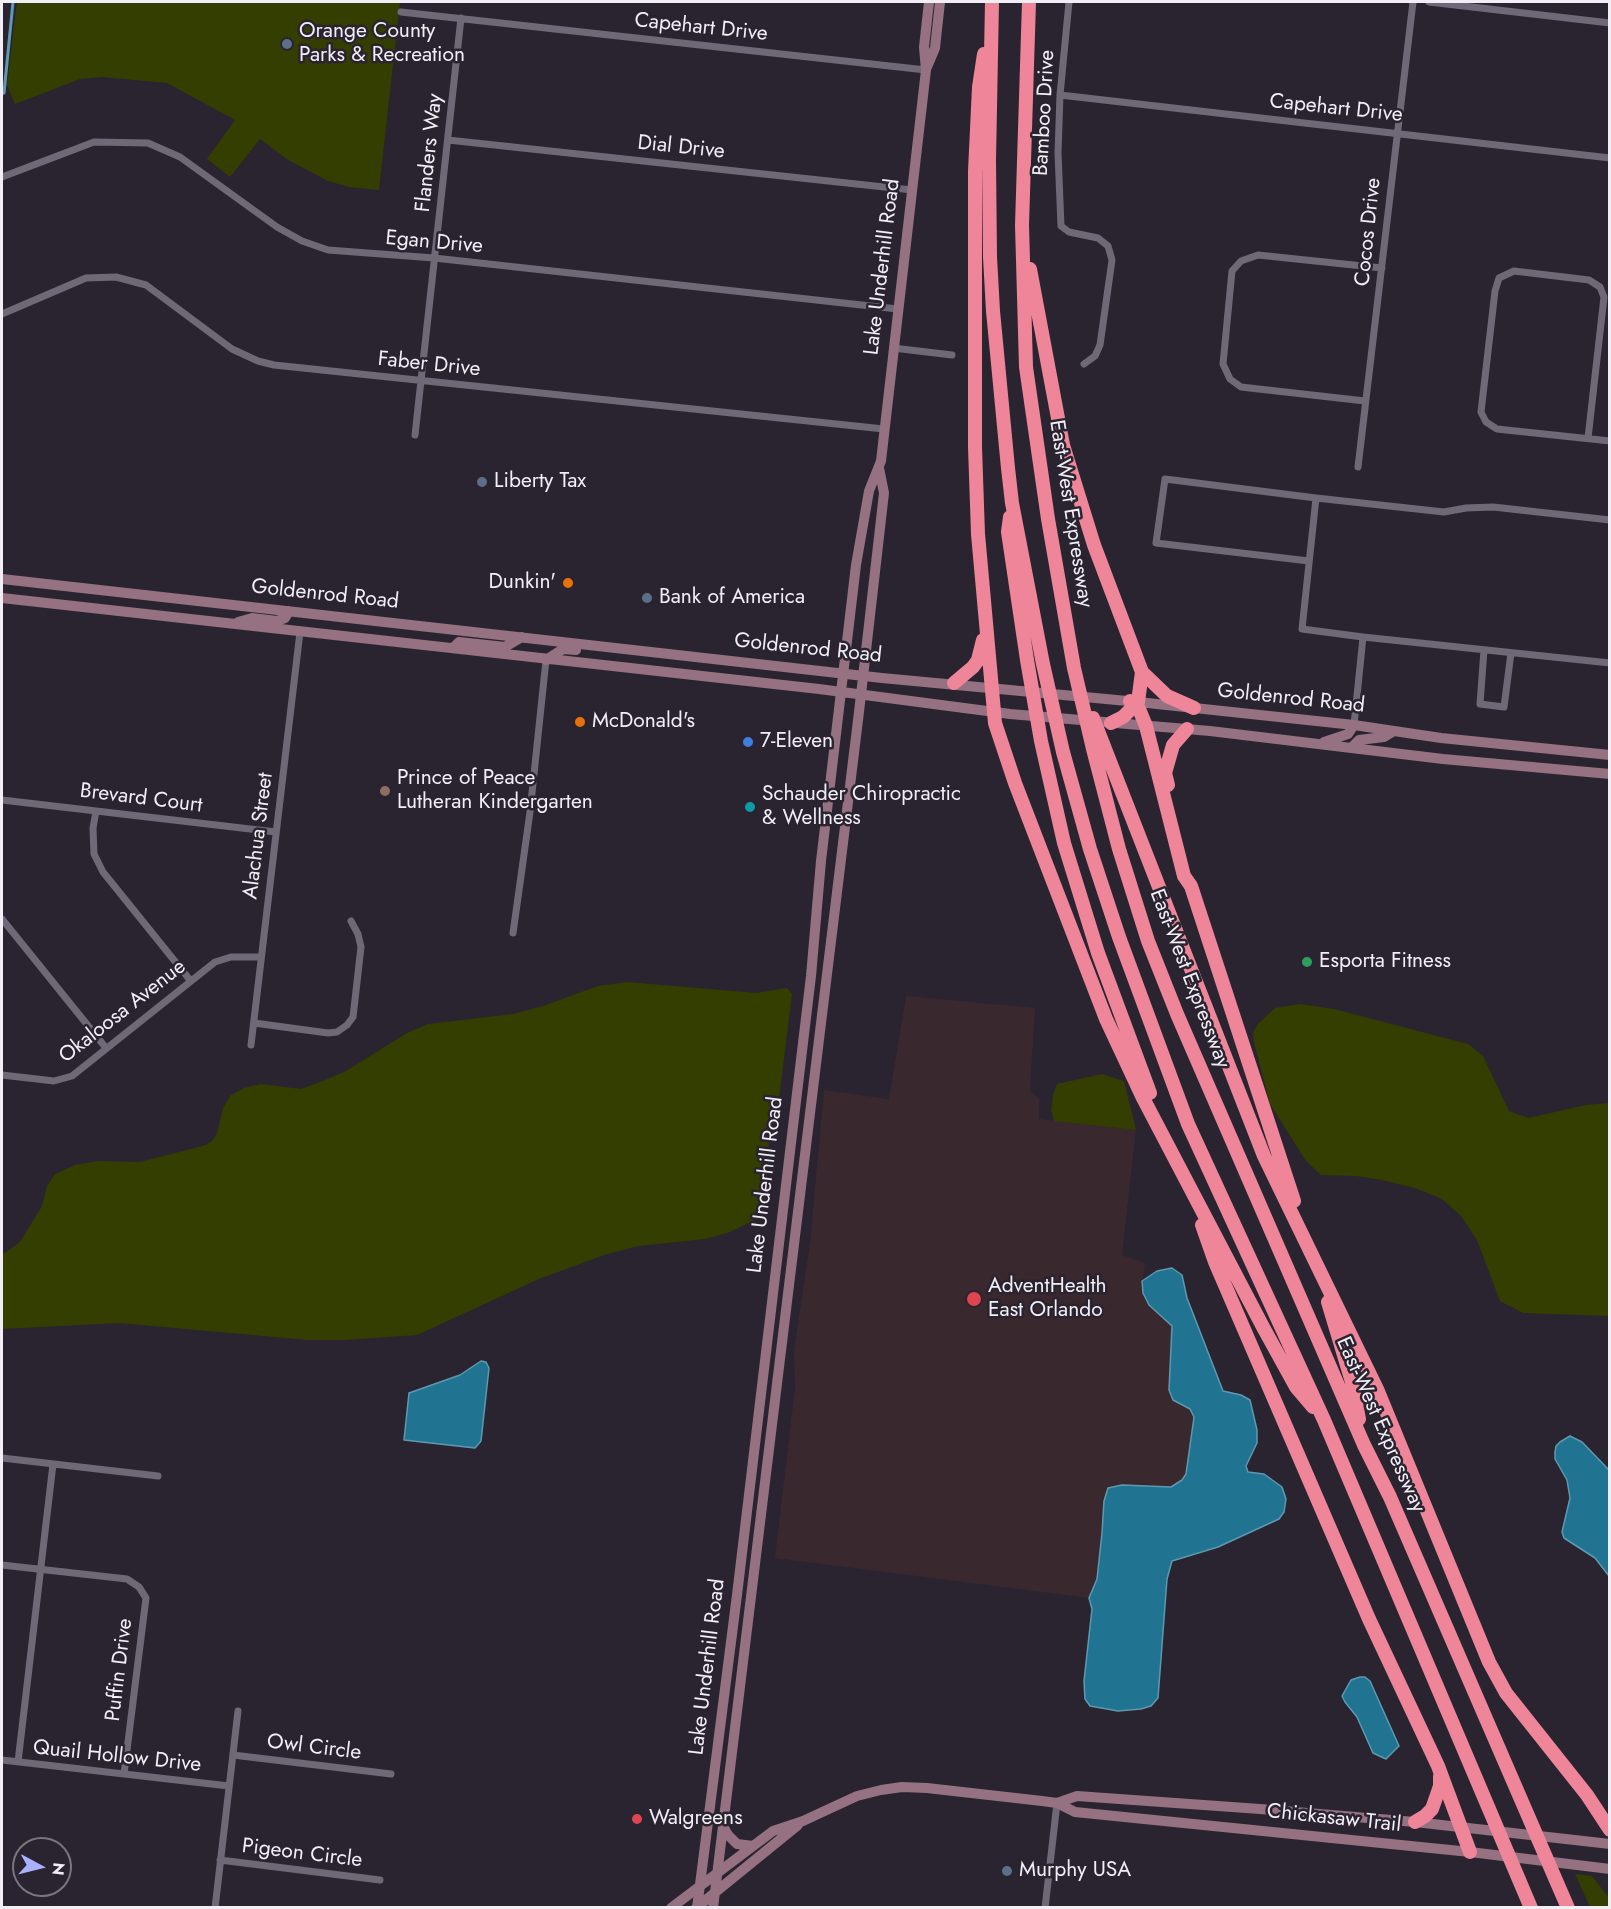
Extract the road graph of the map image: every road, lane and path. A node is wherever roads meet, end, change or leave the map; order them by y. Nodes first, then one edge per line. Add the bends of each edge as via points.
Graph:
1 (929, 2) edge
2 (940, 2) edge
3 (991, 2) edge
4 (1029, 2) edge
5 (1069, 2) edge
6 (1413, 2) edge
7 (1429, 2) edge
8 (401, 12) dead end
9 (461, 18) junction
10 (1610, 23) edge
11 (926, 70) junction
12 (1060, 95) junction
13 (1396, 133) junction
14 (448, 140) junction
15 (1610, 158) edge
16 (2, 177) edge
17 (912, 190) junction
18 (1022, 225) junction
19 (434, 258) junction
20 (1383, 268) junction
21 (898, 309) junction
22 (2, 314) edge
23 (893, 348) junction
24 (952, 355) dead end
25 (1084, 364) dead end
26 (421, 381) junction
27 (1365, 401) junction
28 (884, 429) junction
29 (415, 435) dead end
30 (1588, 438) junction
31 (1610, 441) edge
32 (1358, 467) dead end
33 (879, 468) junction
34 (1316, 498) junction
35 (1012, 503) junction
36 (1610, 520) edge
37 (1310, 561) junction
38 (2, 579) edge
39 (2, 598) edge
40 (289, 611) junction
41 (356, 619) junction
42 (229, 624) junction
43 (985, 629) junction
44 (300, 632) junction
45 (522, 637) junction
46 (1363, 637) junction
47 (600, 646) junction
48 (453, 648) junction
49 (1484, 650) junction
50 (1511, 653) junction
51 (546, 660) junction
52 (1610, 663) edge
53 (1142, 672) junction
54 (843, 673) junction
55 (862, 676) junction
56 (954, 683) junction
57 (993, 687) junction
58 (841, 692) junction
59 (861, 694) junction
60 (1135, 703) junction
61 (1194, 708) junction
62 (994, 712) junction
63 (1111, 723) junction
64 (1354, 725) junction
65 (1146, 726) junction
66 (1187, 729) junction
67 (1394, 731) junction
68 (1318, 744) junction
69 (1352, 747) junction
70 (1099, 750) junction
71 (1610, 756) edge
72 (1610, 774) edge
73 (2, 800) edge
74 (96, 811) junction
75 (276, 832) junction
76 (1191, 886) junction
77 (2, 919) edge
78 (351, 921) dead end
79 (513, 933) dead end
80 (261, 957) junction
81 (190, 980) junction
82 (254, 1023) junction
83 (251, 1045) dead end
84 (106, 1048) junction
85 (2, 1075) edge
86 (805, 1154) junction
87 (789, 1158) junction
88 (803, 1167) junction
89 (759, 1404) junction
90 (1324, 1420) junction
91 (770, 1443) junction
92 (1364, 1445) junction
93 (2, 1458) edge
94 (53, 1464) junction
95 (158, 1476) dead end
96 (745, 1530) junction
97 (2, 1565) edge
98 (756, 1566) junction
99 (40, 1569) junction
100 (238, 1711) dead end
101 (232, 1755) junction
102 (2, 1760) edge
103 (18, 1762) junction
104 (1440, 1771) junction
105 (124, 1774) junction
106 (391, 1774) dead end
107 (229, 1786) junction
108 (1057, 1803) junction
109 (803, 1821) junction
110 (1415, 1822) junction
111 (724, 1828) junction
112 (1467, 1828) junction
113 (1610, 1830) edge
114 (1610, 1844) edge
115 (753, 1846) junction
116 (1470, 1852) junction
117 (220, 1860) junction
118 (1610, 1869) edge
119 (718, 1872) junction
120 (380, 1880) dead end
121 (700, 1886) junction
122 (715, 1892) junction
123 (696, 1907) edge
124 (215, 1908) edge
125 (671, 1908) edge
126 (713, 1908) edge
127 (1045, 1908) edge
128 (1532, 1908) edge
129 (1568, 1908) edge

1 - 11 street, Lake Underhill Road via 924,47
2 - 11 street, Lake Underhill Road via 935,48
3 - 35 highway via 990,257
3 - 43 highway via 975,171 975,447
4 - 18 highway, East-West Expressway
5 - 12 street, Bamboo Drive
6 - 13 street, Cocos Drive
7 - 10 street
8 - 9 street, Capehart Drive
9 - 11 street, Capehart Drive
9 - 14 street, Flanders Way
11 - 17 street, Lake Underhill Road
12 - 13 street, Capehart Drive
12 - 25 street, Bamboo Drive via 1060,226 1098,238 1108,246 1112,260 1100,345 1095,356
13 - 15 street, Capehart Drive
13 - 20 street, Cocos Drive
14 - 17 street, Dial Drive
14 - 19 street, Flanders Way
16 - 19 street, Egan Drive via 94,142 148,143 180,157 302,241 328,250
17 - 21 street, Lake Underhill Road
18 - 53 highway via 1063,446 1094,545
18 - 70 highway, East-West Expressway via 1026,367 1048,519 1074,668
19 - 21 street, Egan Drive
19 - 26 street, Flanders Way
20 - 27 street, Cocos Drive
20 - 27 street via 1258,255 1241,261 1232,271 1222,364 1230,380 1241,387
21 - 23 street, Lake Underhill Road
22 - 26 street, Faber Drive via 86,278 116,277 146,285 232,349 258,361
23 - 24 street
23 - 28 street, Lake Underhill Road
26 - 28 street, Faber Drive
26 - 29 street, Flanders Way
27 - 32 street, Cocos Drive
28 - 33 street, Lake Underhill Road
30 - 30 street via 1497,429 1486,422 1481,412 1499,278 1514,271 1589,280 1600,287 1604,297
30 - 31 street
33 - 54 street, Lake Underhill Road via 869,491 862,528
33 - 55 street, Lake Underhill Road via 884,493
34 - 36 street via 1444,512 1492,507
34 - 37 street
34 - 37 street via 1165,479 1156,543
35 - 90 highway via 1063,752 1119,937 1188,1124
35 - 104 highway via 1008,532 1041,741 1064,843 1098,953 1215,1262 1369,1619
37 - 46 street via 1302,629
38 - 40 street, Goldenrod Road
39 - 42 street, Goldenrod Road
40 - 41 street, Goldenrod Road
40 - 42 street via 277,621 252,618
41 - 44 street via 319,621
41 - 45 street, Goldenrod Road
42 - 44 street, Goldenrod Road
43 - 56 highway via 978,660
43 - 57 highway
44 - 48 street, Goldenrod Road
44 - 75 street, Alachua Street
45 - 47 street, Goldenrod Road
45 - 48 street via 505,647 459,642
46 - 49 street
46 - 64 street
47 - 51 street via 581,651 563,649
47 - 54 street, Goldenrod Road
48 - 51 street, Goldenrod Road
49 - 50 street
49 - 50 street via 1480,704 1504,707
50 - 52 street
51 - 58 street, Goldenrod Road
51 - 79 street
53 - 60 highway
53 - 61 highway via 1167,696
54 - 55 street, Goldenrod Road
54 - 58 street, Lake Underhill Road
55 - 56 street, Goldenrod Road
55 - 59 street, Lake Underhill Road
56 - 57 street, Goldenrod Road
57 - 60 street, Goldenrod Road
57 - 62 highway
58 - 59 street, Goldenrod Road
58 - 87 street, Lake Underhill Road
59 - 62 street, Goldenrod Road
59 - 86 street, Lake Underhill Road
60 - 61 street, Goldenrod Road
60 - 63 highway via 1123,717
60 - 65 highway
61 - 64 street, Goldenrod Road
62 - 63 street, Goldenrod Road
62 - 90 highway via 1015,783 1124,1059 1296,1387
63 - 65 street, Goldenrod Road
64 - 67 street, Goldenrod Road
64 - 68 street via 1345,736
65 - 66 street, Goldenrod Road
65 - 76 highway via 1184,876
66 - 68 street, Goldenrod Road
66 - 76 highway via 1173,744 1165,773
67 - 69 street via 1384,737 1359,740
67 - 71 street, Goldenrod Road
68 - 69 street, Goldenrod Road
69 - 72 street, Goldenrod Road
70 - 92 highway, East-West Expressway via 1119,849 1148,941
70 - 113 highway via 1264,1156 1365,1364 1489,1662 1506,1694
73 - 74 street, Brevard Court
74 - 75 street, Brevard Court
74 - 81 street via 94,854 103,872
75 - 80 street, Alachua Street
76 - 92 highway via 1331,1310 1352,1382
77 - 84 street
78 - 82 street via 361,947 352,1017 347,1025 328,1033
80 - 81 street, Okaloosa Avenue via 231,957 215,962
80 - 82 street, Alachua Street
81 - 84 street, Okaloosa Avenue
82 - 83 street, Alachua Street
84 - 85 street, Okaloosa Avenue via 72,1076 54,1081
86 - 87 street
86 - 88 street, Lake Underhill Road
87 - 88 street
87 - 89 street, Lake Underhill Road
88 - 91 street, Lake Underhill Road
89 - 91 street
89 - 96 street, Lake Underhill Road
90 - 128 highway
91 - 98 street, Lake Underhill Road
92 - 129 highway, East-West Expressway
93 - 94 street
94 - 95 street
94 - 99 street
96 - 98 street
96 - 121 street, Lake Underhill Road
97 - 99 street
98 - 111 street, Lake Underhill Road
99 - 103 street
99 - 105 street, Puffin Drive via 127,1579 146,1598
100 - 101 street
101 - 106 street, Owl Circle
101 - 107 street
102 - 103 street, Quail Hollow Drive
103 - 105 street, Quail Hollow Drive
104 - 110 highway via 1440,1786 1432,1809
104 - 112 highway
105 - 107 street, Quail Hollow Drive
107 - 117 street
108 - 109 street, Chickasaw Trail via 902,1787 857,1796
108 - 110 street, Chickasaw Trail via 1077,1796
108 - 116 street, Chickasaw Trail via 1074,1812
108 - 127 street
109 - 115 street, Chickasaw Trail via 773,1831
109 - 122 street, Chickasaw Trail
110 - 112 street, Chickasaw Trail
111 - 115 street via 737,1844
111 - 119 street, Lake Underhill Road
112 - 114 street, Chickasaw Trail
112 - 116 highway
115 - 119 street, Chickasaw Trail
116 - 118 street, Chickasaw Trail
117 - 120 street, Pigeon Circle
117 - 124 street
119 - 121 street, Chickasaw Trail
119 - 122 street, Lake Underhill Road
121 - 123 street, Lake Underhill Road
121 - 125 street, Chickasaw Trail
122 - 123 street, Chickasaw Trail
122 - 126 street, Lake Underhill Road

